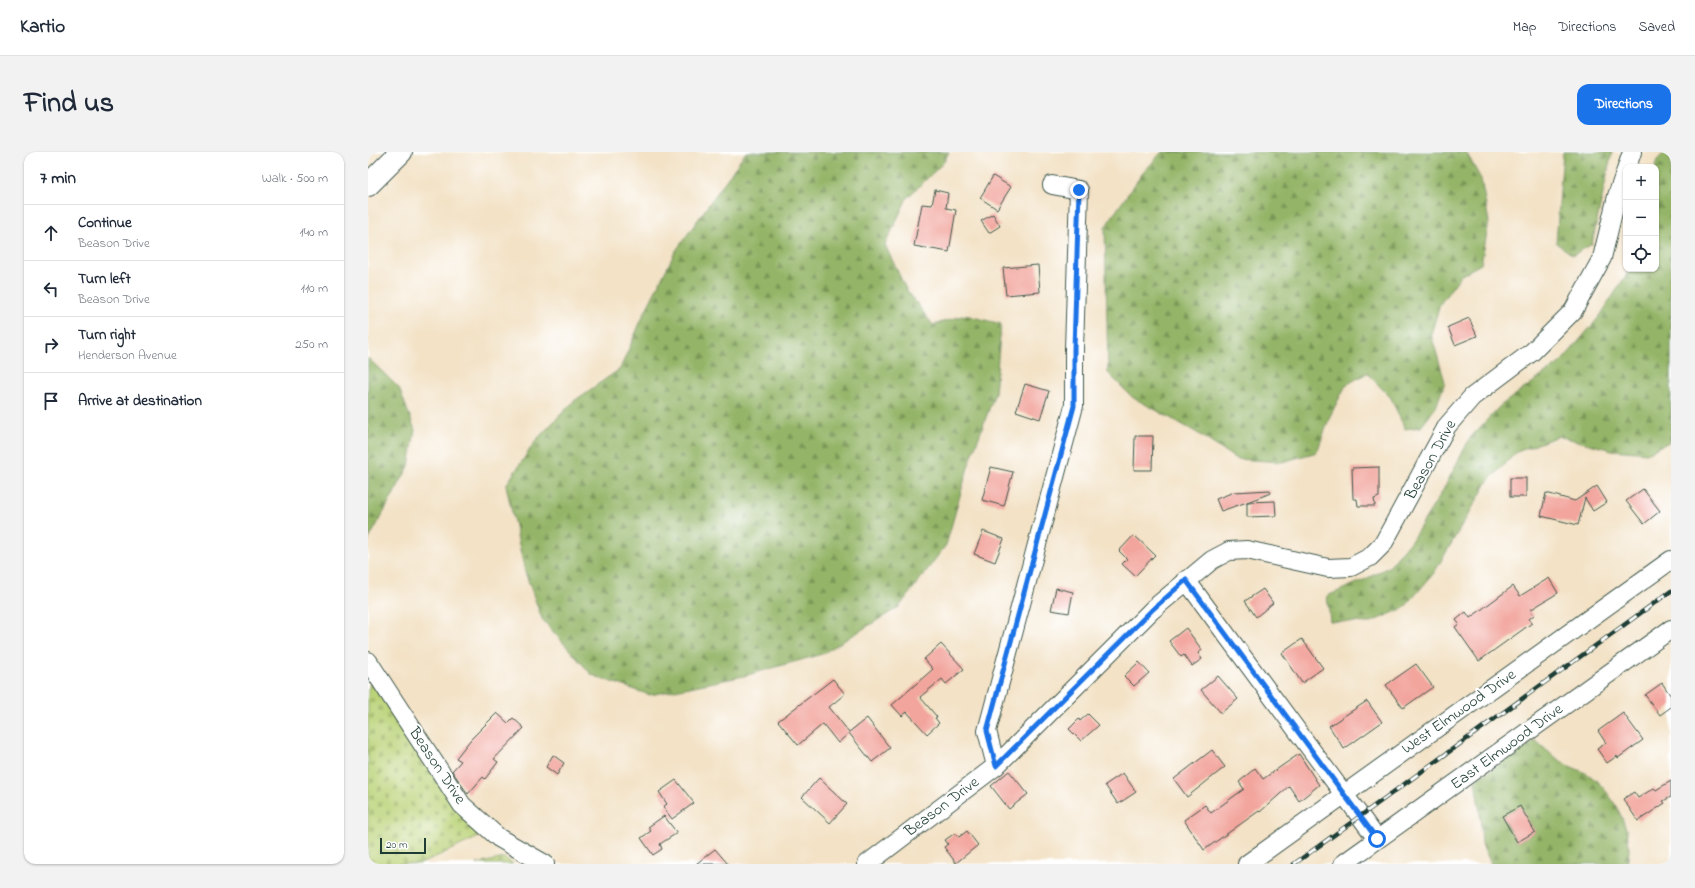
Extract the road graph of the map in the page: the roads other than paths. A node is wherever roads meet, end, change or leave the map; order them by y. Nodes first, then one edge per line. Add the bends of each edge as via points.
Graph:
1 (401, 152) edge
2 (1632, 152) edge
3 (1628, 164) edge
4 (1623, 177) edge
5 (368, 185) edge
6 (1052, 185) dead end
7 (1671, 560) edge
8 (1186, 580) junction
9 (1671, 629) edge
10 (368, 661) edge
11 (996, 766) junction
12 (1344, 794) junction
13 (1377, 839) junction
14 (545, 864) edge
15 (867, 864) edge
16 (1247, 864) edge
17 (1343, 864) edge

1 - 5 main road
2 - 3 street, Beason Drive
4 - 8 street, Beason Drive via 1602,258 1573,311 1532,352 1472,398 1447,426 1384,544 1351,567 1328,568 1247,550 1229,551 1212,560
6 - 11 street via 1079,190 1074,406 987,731
7 - 12 street, West Elmwood Drive
8 - 11 street, Beason Drive via 1152,610
8 - 12 street
9 - 13 street, East Elmwood Drive
10 - 14 street, Beason Drive via 462,805 499,838
11 - 15 street, Beason Drive
12 - 13 street
12 - 16 street, West Elmwood Drive
13 - 17 street, East Elmwood Drive

